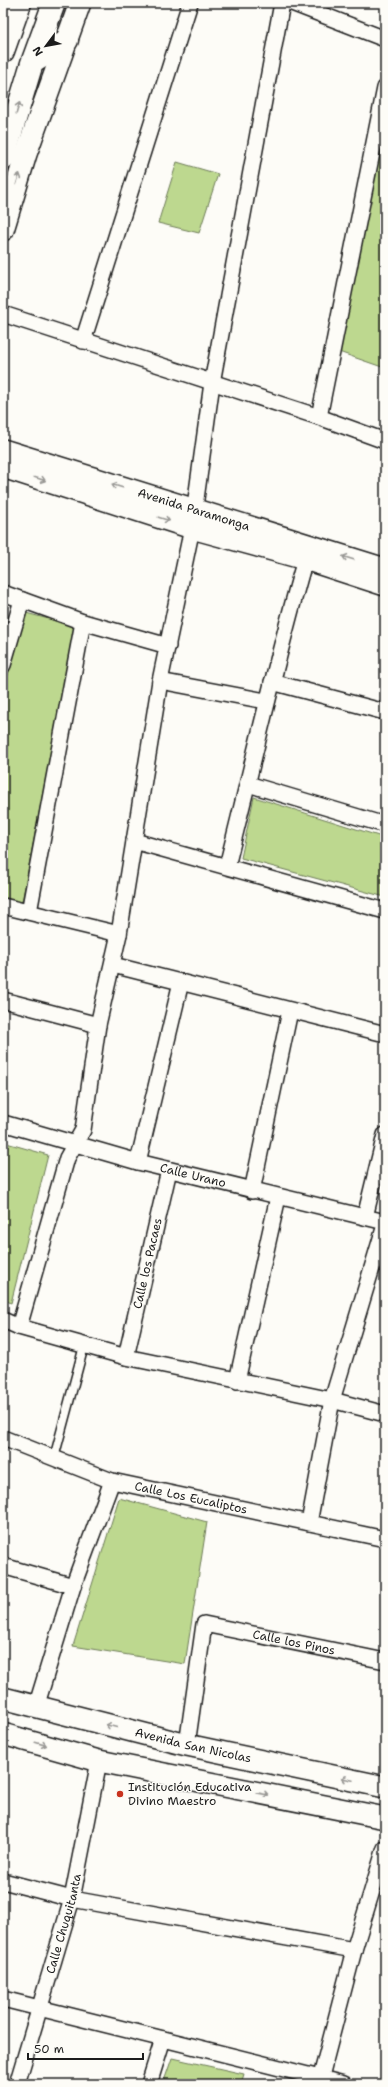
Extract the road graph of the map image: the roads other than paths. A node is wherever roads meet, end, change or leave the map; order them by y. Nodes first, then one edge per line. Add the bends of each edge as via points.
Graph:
1 (20, 3) edge
2 (54, 3) edge
3 (80, 3) edge
4 (190, 3) edge
5 (282, 3) edge
6 (292, 3) edge
7 (385, 39) edge
8 (67, 40) junction
9 (3, 51) edge
10 (32, 63) junction
11 (385, 88) edge
12 (3, 159) edge
13 (3, 230) edge
14 (3, 314) edge
15 (83, 341) junction
16 (212, 383) junction
17 (319, 417) junction
18 (385, 441) edge
19 (3, 450) edge
20 (3, 467) edge
21 (193, 519) junction
22 (307, 552) junction
23 (385, 570) edge
24 (385, 585) edge
25 (3, 593) edge
26 (22, 600) junction
27 (83, 622) junction
28 (168, 646) junction
29 (3, 665) edge
30 (160, 681) junction
31 (272, 682) junction
32 (266, 701) junction
33 (385, 712) edge
34 (248, 784) junction
35 (385, 825) edge
36 (134, 841) junction
37 (227, 866) junction
38 (3, 906) edge
39 (28, 912) junction
40 (385, 912) edge
41 (119, 934) junction
42 (113, 965) junction
43 (181, 982) junction
44 (3, 1000) edge
45 (290, 1011) junction
46 (98, 1025) junction
47 (385, 1034) edge
48 (3, 1123) edge
49 (385, 1135) edge
50 (74, 1145) junction
51 (138, 1162) junction
52 (169, 1170) junction
53 (252, 1191) junction
54 (278, 1197) junction
55 (365, 1217) junction
56 (385, 1223) edge
57 (3, 1320) edge
58 (19, 1327) junction
59 (84, 1346) junction
60 (126, 1357) junction
61 (237, 1381) junction
62 (332, 1400) junction
63 (385, 1414) edge
64 (3, 1438) edge
65 (54, 1458) junction
66 (112, 1481) junction
67 (308, 1523) junction
68 (385, 1539) edge
69 (3, 1566) edge
70 (73, 1586) junction
71 (385, 1661) edge
72 (3, 1698) edge
73 (36, 1707) junction
74 (3, 1734) edge
75 (187, 1745) junction
76 (99, 1761) junction
77 (385, 1787) edge
78 (385, 1818) edge
79 (385, 1848) edge
80 (3, 1881) edge
81 (72, 1899) junction
82 (354, 1950) junction
83 (3, 1999) edge
84 (41, 2008) junction
85 (163, 2040) junction
86 (320, 2081) edge
87 (17, 2084) edge
88 (148, 2084) edge
89 (344, 2084) edge

1 - 9 main road
2 - 10 main road
3 - 8 street
4 - 15 street
5 - 16 street
6 - 7 street
8 - 10 main road
13 -> 8 street via 26,154
12 -> 10 main road
11 - 17 street
14 - 15 street
15 - 16 street
16 - 17 street
16 - 21 street
17 - 18 street
21 -> 19 street, Avenida Paramonga
20 -> 21 street, Avenida Paramonga
21 - 22 street, Avenida Paramonga
21 - 28 street
23 -> 22 street, Avenida Paramonga
22 - 24 street, Avenida Paramonga
22 - 31 street
25 - 26 street
26 - 27 street
26 - 29 street
27 - 28 street
27 - 39 street
28 - 30 street
30 - 32 street
30 - 36 street
31 - 32 street
31 - 33 street
32 - 34 street
34 - 35 street
34 - 37 street
36 - 37 street
36 - 41 street
37 - 40 street
38 - 39 street
39 - 41 street
41 - 42 street
42 - 43 street
42 - 46 street
43 - 45 street
43 - 51 street
44 - 46 street
45 - 47 street
45 - 53 street
46 - 50 street via 83,1130
48 - 50 street, Calle Urano
49 - 55 street
50 - 51 street, Calle Urano
50 - 58 street via 67,1158
51 - 52 street, Calle Urano
52 - 53 street, Calle Urano
52 - 60 street, Calle los Pacaes
53 - 54 street, Calle Urano
54 - 55 street, Calle Urano
54 - 61 street
55 - 56 street, Calle Urano
56 - 62 street
57 - 58 street
58 - 59 street
59 - 60 street
59 - 65 lane
60 - 61 street
61 - 62 street
62 - 63 street
62 - 67 street
64 - 65 street, Calle Los Eucaliptos
65 - 66 street, Calle Los Eucaliptos
66 - 67 street, Calle Los Eucaliptos
66 - 70 street
67 - 68 street, Calle Los Eucaliptos
69 - 70 street
70 - 73 street
71 - 75 street, Calle los Pinos via 204,1624
72 - 73 street, Avenida San Nicolas
75 -> 73 street, Avenida San Nicolas
74 -> 76 street
77 -> 75 street, Avenida San Nicolas
76 -> 78 street
76 - 81 street, Calle Chuquitanta
79 - 82 street
80 - 81 street
81 - 82 street
81 - 84 street, Calle Chuquitanta
82 - 86 street
83 - 84 street
84 - 85 street
84 - 87 street, Calle Chuquitanta
85 - 86 street
85 - 88 street
86 - 89 street

